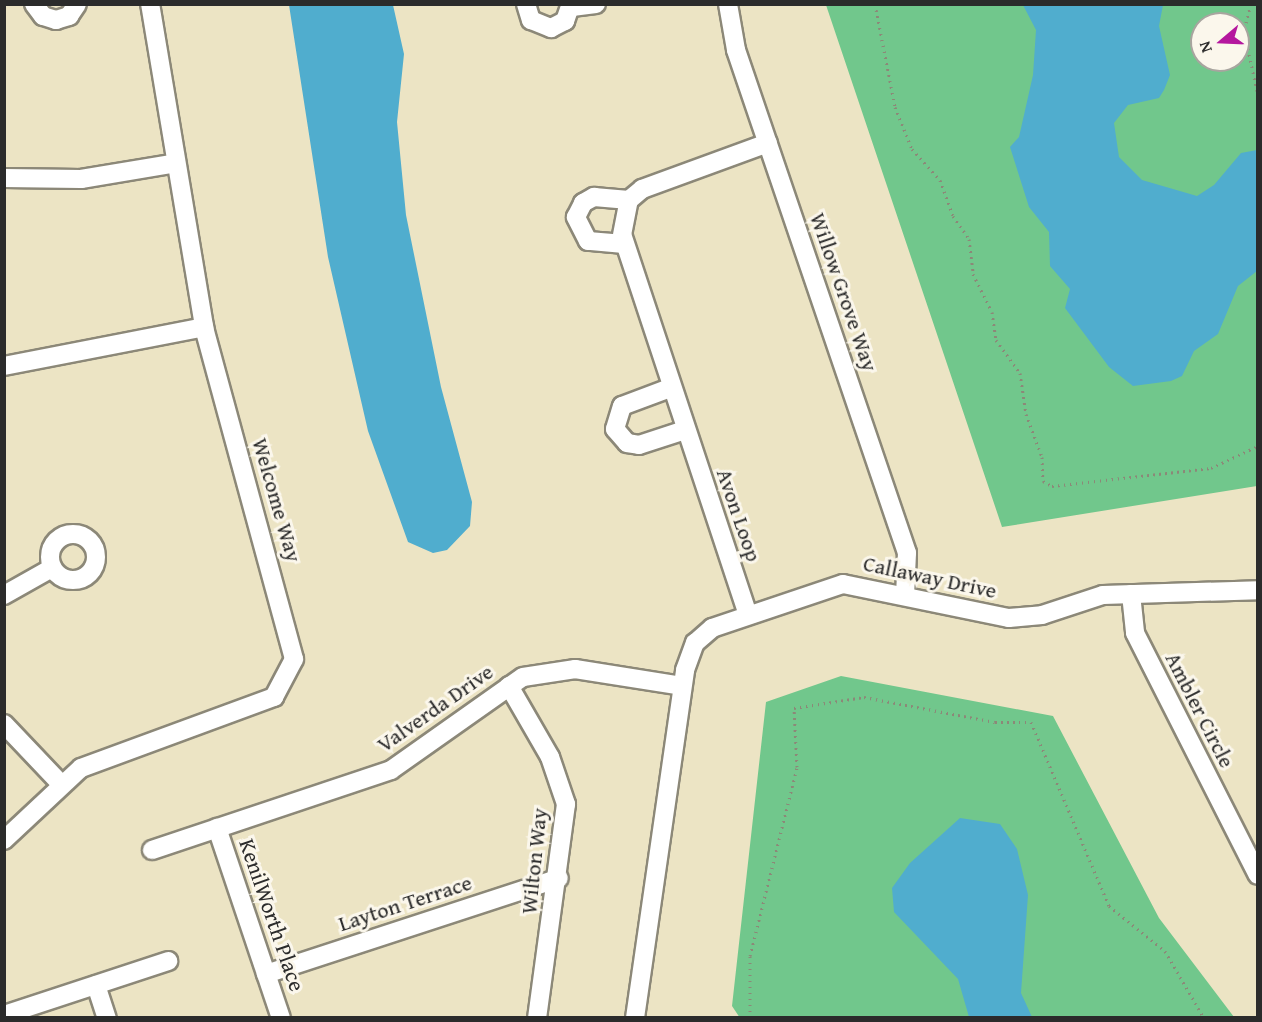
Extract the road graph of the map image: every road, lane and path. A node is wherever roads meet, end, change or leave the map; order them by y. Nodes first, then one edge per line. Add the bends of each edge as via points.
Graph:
1 (34, 4) edge
2 (77, 4) edge
3 (150, 4) edge
4 (526, 4) edge
5 (596, 4) edge
6 (728, 4) edge
7 (875, 4) edge
8 (1251, 4) edge
9 (572, 6) edge
10 (1257, 95) edge
11 (768, 143) junction
12 (172, 164) junction
13 (4, 178) edge
14 (629, 200) junction
15 (624, 244) junction
16 (204, 327) junction
17 (4, 366) edge
18 (670, 388) junction
19 (685, 430) junction
20 (1257, 446) edge
21 (52, 568) dead end
22 (1257, 590) edge
23 (1131, 594) junction
24 (4, 595) edge
25 (905, 595) junction
26 (748, 615) junction
27 (509, 686) junction
28 (682, 686) junction
29 (4, 724) edge
30 (60, 783) junction
31 (217, 828) junction
32 (4, 840) edge
33 (152, 850) dead end
34 (1257, 874) edge
35 (559, 878) junction
36 (168, 961) dead end
37 (266, 974) junction
38 (96, 984) junction
39 (4, 1015) edge
40 (107, 1017) edge
41 (281, 1017) edge
42 (537, 1017) edge
43 (635, 1017) edge
44 (750, 1017) edge
45 (1204, 1017) edge

1 - 2 street via 43,16 56,20 69,16
3 - 12 street, Welcome Way
4 - 9 street via 531,20 546,28 565,21
5 - 9 street
6 - 11 street, Willow Grove Way via 736,50
7 - 20 path via 895,107 912,149 940,180 953,216 969,239 973,274 992,312 996,340 1020,372 1026,414 1042,457 1043,481 1052,486 1211,468
8 - 10 path via 1244,31
11 - 14 street via 642,189
11 - 25 street, Willow Grove Way via 904,546
12 - 13 street via 81,179
12 - 16 street, Welcome Way
14 - 15 street, Avon Loop
14 - 15 street via 594,197 583,203 576,217 588,241
15 - 18 street, Avon Loop
16 - 17 street
16 - 30 street, Welcome Way via 294,659 274,697 100,759
18 - 19 street, Avon Loop
18 - 19 street via 622,406 615,429 627,443 639,445
19 - 26 street, Avon Loop
21 - 24 street
22 - 23 street, Callaway Drive
23 - 25 street, Callaway Drive via 1009,618
23 - 34 street, Ambler Circle via 1135,633
25 - 26 street, Callaway Drive via 843,584
26 - 28 street, Callaway Drive via 702,635 689,654
27 - 28 street, Valverda Drive via 532,674 575,669
27 - 31 street, Valverda Drive via 391,770
27 - 35 street, Wilton Way via 550,757 566,804
28 - 43 street, Callaway Drive
29 - 30 street
30 - 32 street, Welcome Way via 23,827
31 - 33 street, Valverda Drive
31 - 37 street, KenilWorth Place
35 - 37 street, Layton Terrace
35 - 42 street, Wilton Way
36 - 38 street
37 - 41 street, KenilWorth Place
38 - 39 street
38 - 40 street
44 - 45 path via 750,956 797,767 794,708 864,697 995,722 1031,722 1109,906 1165,951

